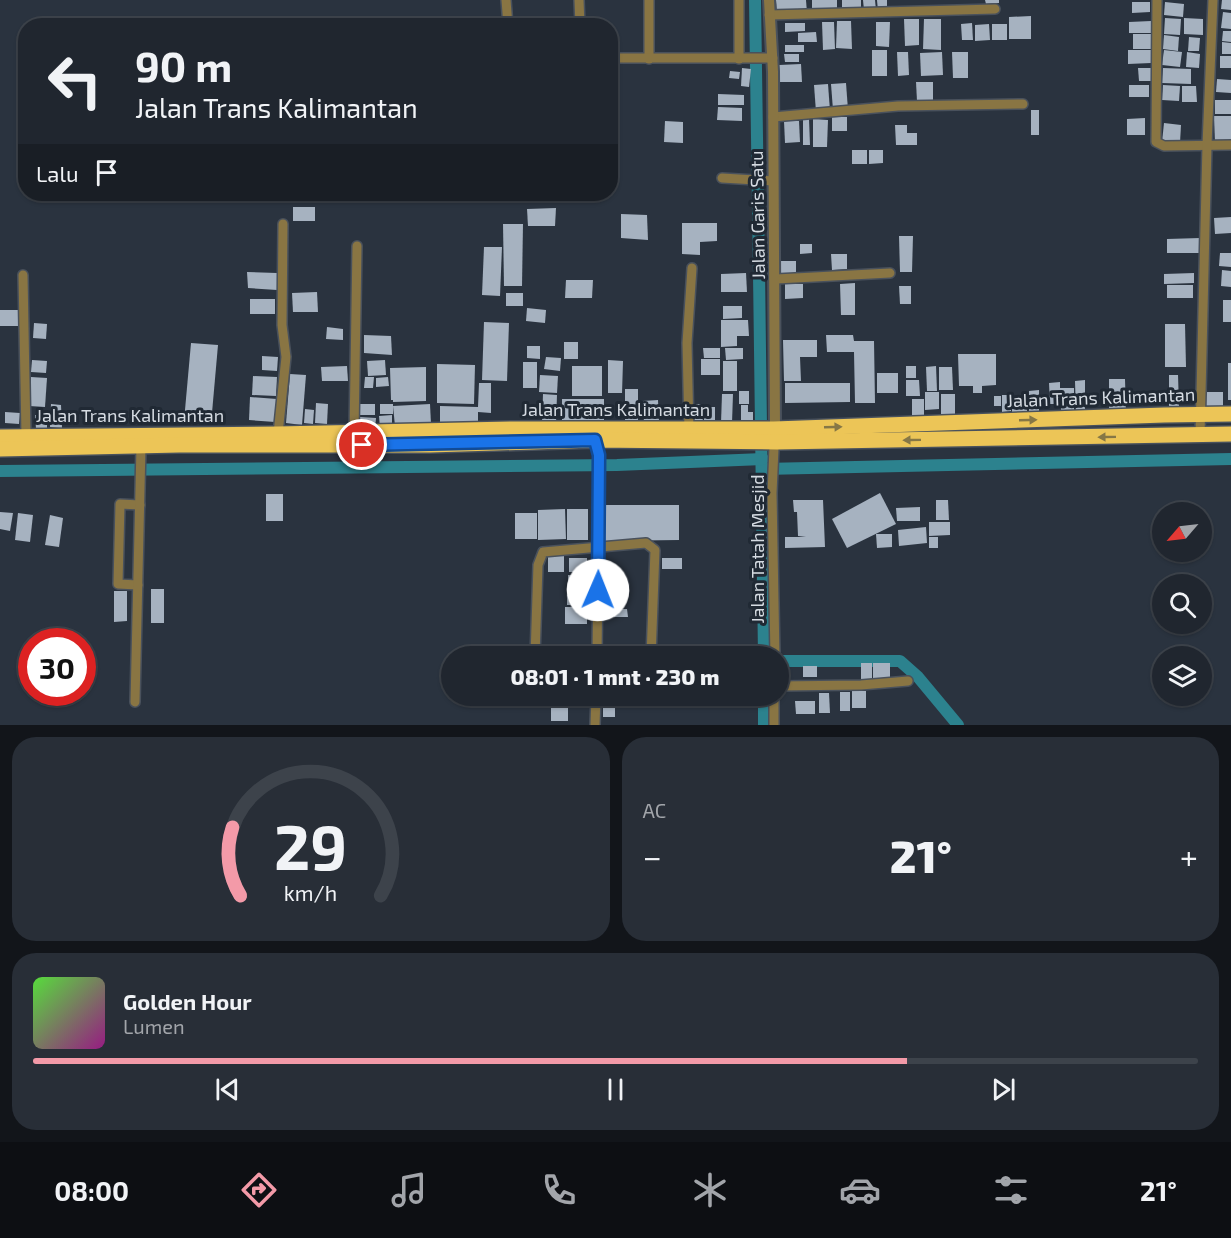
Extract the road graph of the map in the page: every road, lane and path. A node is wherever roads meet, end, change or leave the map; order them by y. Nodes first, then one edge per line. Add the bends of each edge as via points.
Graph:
1 (506, 0) edge
2 (579, 0) edge
3 (649, 0) edge
4 (739, 0) edge
5 (769, 0) edge
6 (1157, 0) edge
7 (1213, 0) edge
8 (995, 9) dead end
9 (769, 15) junction
10 (507, 18) edge
11 (580, 18) edge
12 (618, 58) edge
13 (649, 58) junction
14 (739, 59) junction
15 (767, 59) junction
16 (1023, 104) dead end
17 (773, 117) junction
18 (1231, 144) edge
19 (1207, 145) junction
20 (722, 178) dead end
21 (768, 181) junction
22 (283, 224) dead end
23 (357, 246) dead end
24 (692, 268) dead end
25 (890, 273) dead end
26 (23, 275) dead end
27 (776, 279) junction
28 (1164, 414) junction
29 (1199, 414) junction
30 (1231, 414) edge
31 (689, 430) junction
32 (354, 433) junction
33 (278, 434) junction
34 (1231, 434) edge
35 (1200, 435) junction
36 (26, 436) junction
37 (739, 436) junction
38 (776, 436) junction
39 (1166, 436) junction
40 (0, 437) edge
41 (430, 438) junction
42 (141, 446) junction
43 (0, 448) edge
44 (597, 448) junction
45 (140, 505) junction
46 (599, 546) junction
47 (138, 585) junction
48 (536, 646) edge
49 (597, 646) edge
50 (651, 646) edge
51 (774, 646) edge
52 (908, 681) dead end
53 (789, 686) edge
54 (135, 702) dead end
55 (595, 706) edge
56 (774, 706) edge
57 (595, 725) edge
58 (774, 725) edge

1 - 10 street
2 - 11 street
3 - 13 street
4 - 14 street
5 - 9 street, Jalan Garis Satu
6 - 19 street via 1156,142 1164,146
7 - 19 street
8 - 9 street
9 - 15 street, Jalan Garis Satu
12 - 13 street
13 - 14 street
14 - 15 street
15 - 17 street, Jalan Garis Satu
16 - 17 street via 898,106
17 - 21 street, Jalan Garis Satu
18 - 19 street
19 - 29 street
20 - 21 street
21 - 27 street, Jalan Garis Satu
22 - 33 street via 285,357
23 - 32 street
24 - 31 street via 687,343
25 - 27 street
26 - 36 street
27 - 38 street, Jalan Garis Satu
28 - 29 highway, Jalan Trans Kalimantan
38 -> 28 highway, Jalan Trans Kalimantan
28 - 39 highway
29 - 30 highway, Jalan Trans Kalimantan
29 - 35 street
31 - 37 highway, Jalan Trans Kalimantan
31 - 41 highway, Jalan Trans Kalimantan via 513,429
32 - 33 highway, Jalan Trans Kalimantan
32 - 41 highway, Jalan Trans Kalimantan
33 - 36 highway, Jalan Trans Kalimantan
34 - 35 highway, Jalan Trans Kalimantan
35 - 39 highway, Jalan Trans Kalimantan
36 - 40 highway, Jalan Trans Kalimantan
37 - 38 highway, Jalan Trans Kalimantan
37 - 44 highway, Jalan Trans Kalimantan
39 -> 38 highway, Jalan Trans Kalimantan
38 - 51 street, Jalan Tatah Mesjid
41 - 42 highway, Jalan Trans Kalimantan
41 - 44 highway, Jalan Trans Kalimantan
42 - 43 highway, Jalan Trans Kalimantan
42 - 45 street
44 - 46 street
45 - 47 street
45 - 47 street via 120,504 119,527 118,584
46 - 48 street via 550,550 540,556
46 - 49 street
46 - 50 street via 646,543 655,550
47 - 54 street
52 - 53 street
55 - 57 street
56 - 58 street

